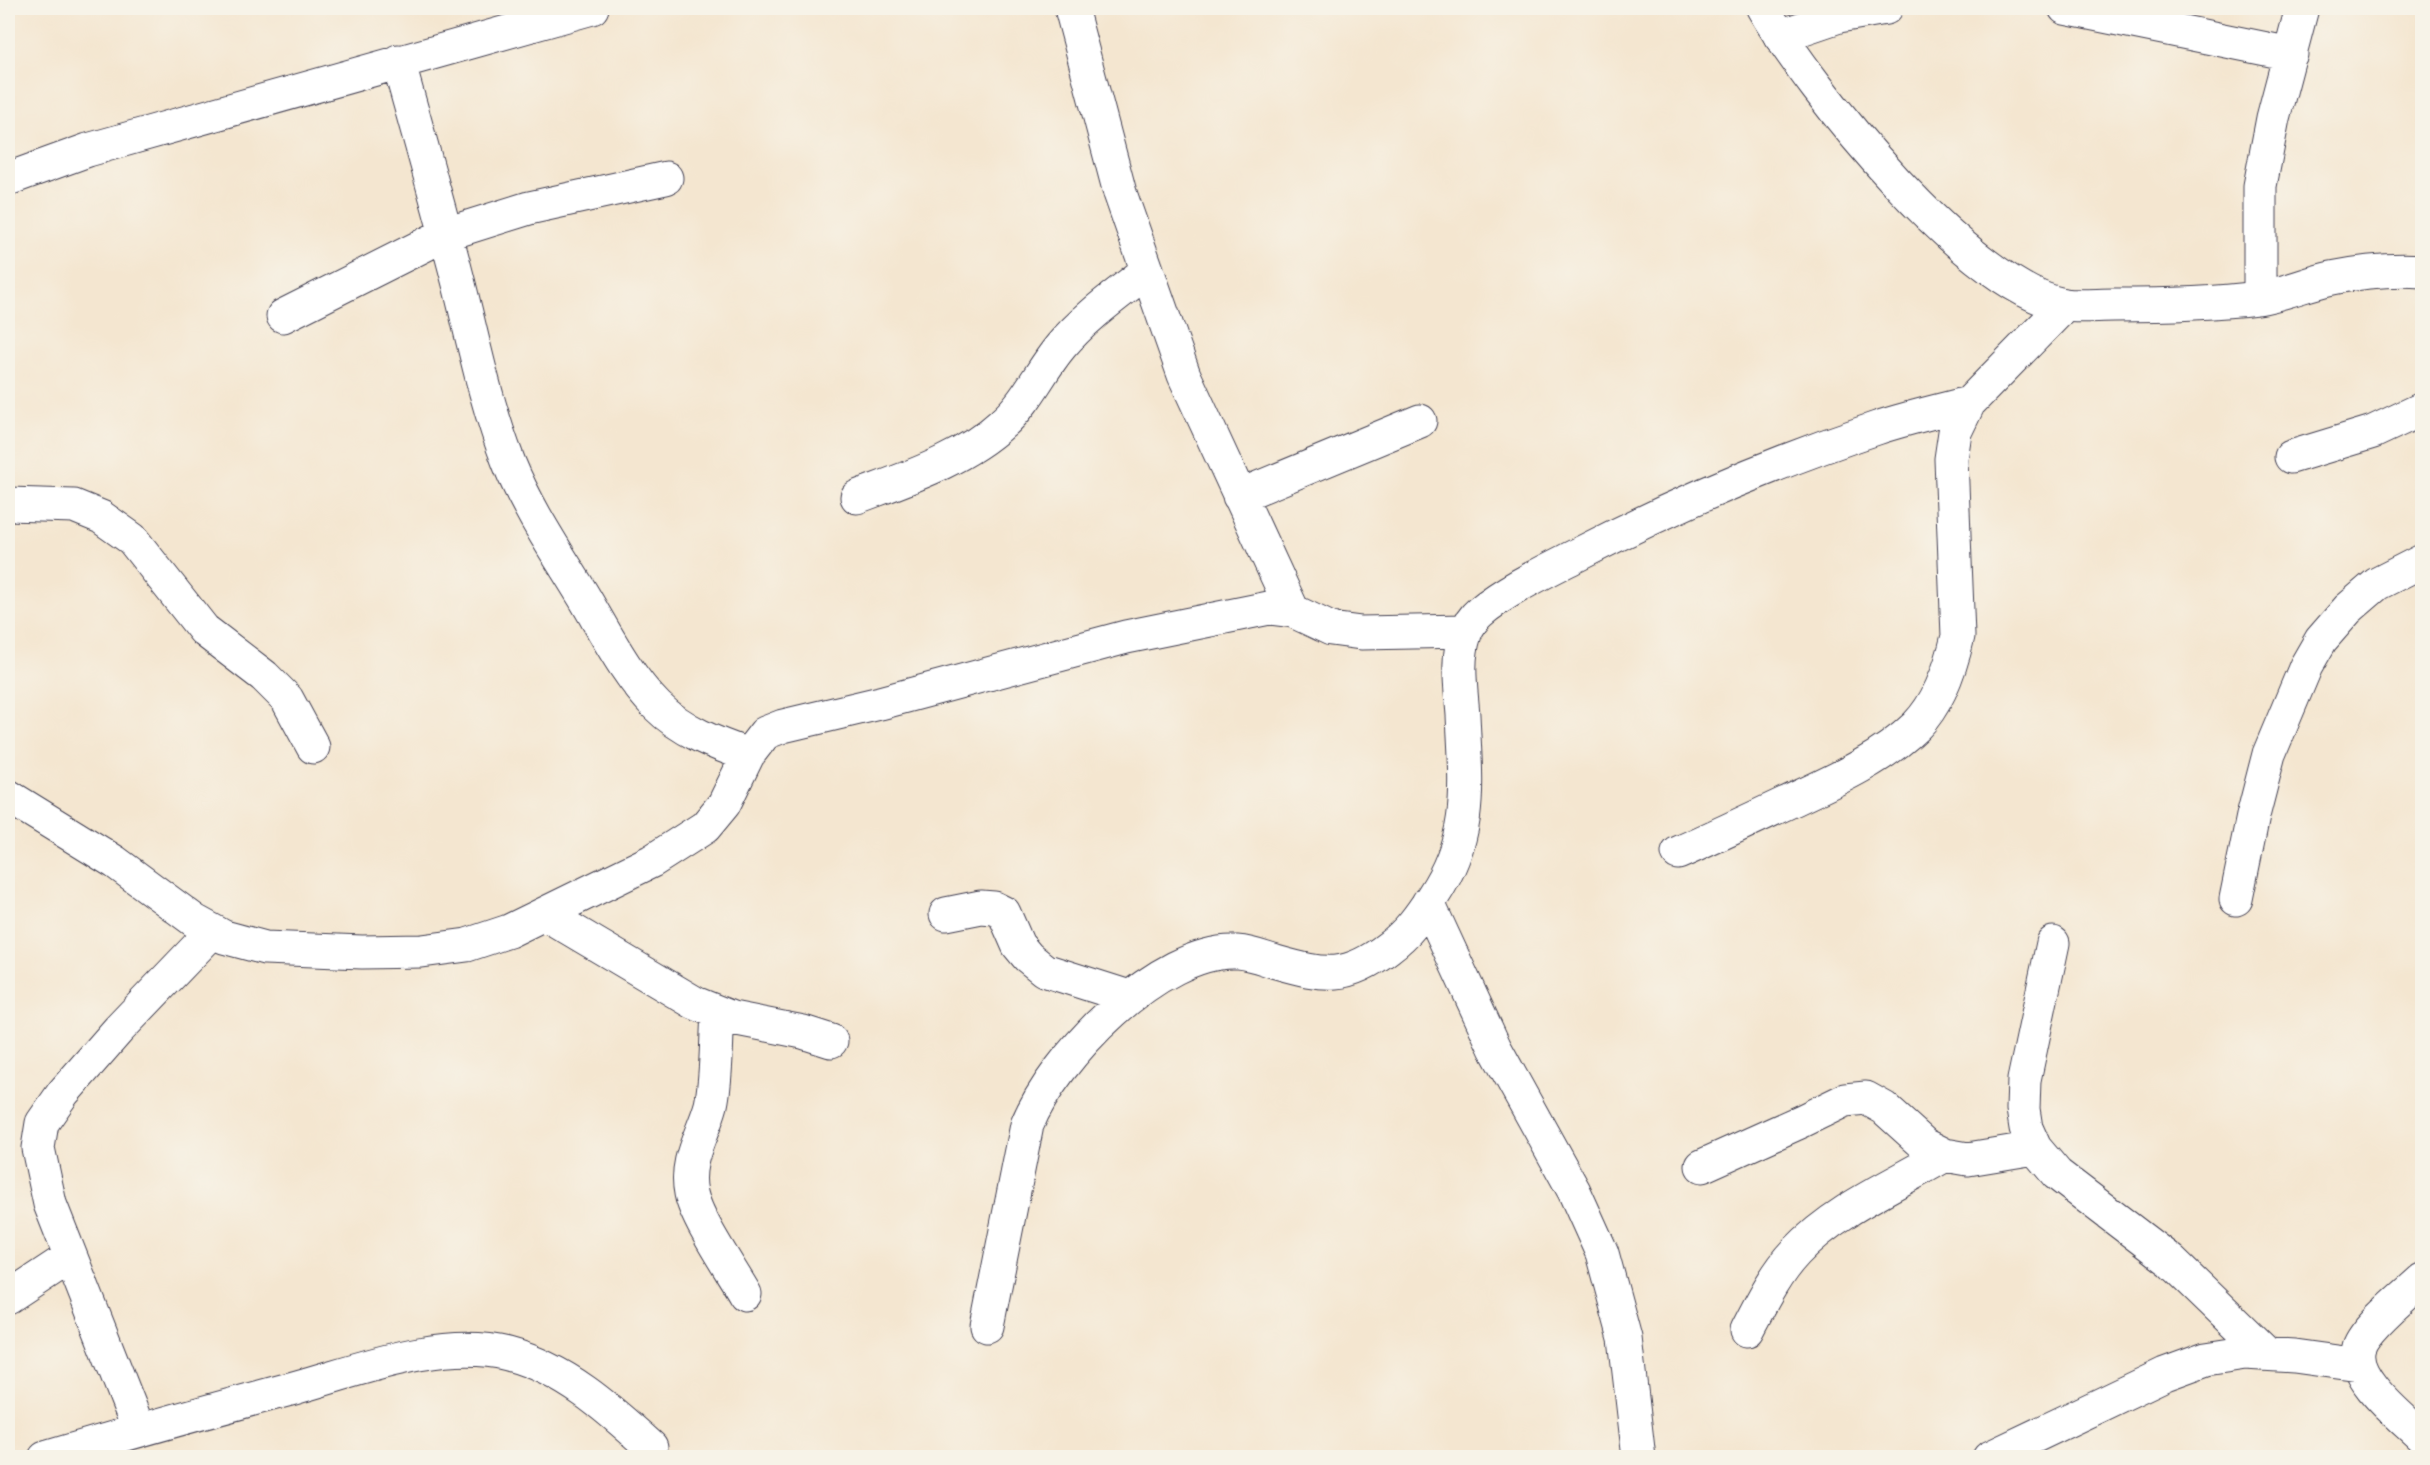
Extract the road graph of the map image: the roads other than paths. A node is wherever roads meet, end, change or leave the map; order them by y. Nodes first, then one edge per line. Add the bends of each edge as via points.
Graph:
1 (592, 8) edge
2 (1071, 8) edge
3 (1763, 8) edge
4 (1886, 8) edge
5 (2065, 8) edge
6 (2302, 8) edge
7 (541, 14) edge
8 (1780, 36) junction
9 (2291, 54) junction
10 (398, 62) junction
11 (8, 178) edge
12 (666, 178) dead end
13 (446, 234) junction
14 (1147, 271) junction
15 (2422, 271) edge
16 (2260, 297) junction
17 (2065, 305) junction
18 (283, 315) dead end
19 (1969, 404) junction
20 (2422, 409) edge
21 (1420, 421) dead end
22 (2291, 457) dead end
23 (1239, 496) junction
24 (857, 497) dead end
25 (8, 504) edge
26 (2422, 561) edge
27 (1293, 611) junction
28 (1466, 631) junction
29 (313, 747) dead end
30 (748, 755) junction
31 (8, 796) edge
32 (1678, 854) dead end
33 (2236, 899) dead end
34 (1428, 903) junction
35 (545, 914) junction
36 (946, 914) dead end
37 (213, 931) junction
38 (2053, 943) dead end
39 (1129, 998) junction
40 (718, 1013) junction
41 (831, 1041) dead end
42 (2035, 1148) junction
43 (1945, 1155) junction
44 (1702, 1166) dead end
45 (70, 1257) junction
46 (2422, 1280) edge
47 (745, 1294) dead end
48 (8, 1298) edge
49 (987, 1326) dead end
50 (1747, 1329) dead end
51 (2267, 1354) junction
52 (2359, 1365) junction
53 (139, 1430) junction
54 (2422, 1437) edge
55 (651, 1447) dead end
56 (45, 1458) edge
57 (1639, 1458) edge
58 (1989, 1458) edge

1 - 7 street
2 - 14 street via 1120,193
3 - 8 street
4 - 8 street via 1839,16
5 - 9 street
6 - 9 street
7 - 10 street
8 - 17 street via 1828,101 1917,204 2007,281
9 - 16 street via 2260,186
10 - 11 street via 88,150
10 - 13 street
12 - 13 street via 529,208
13 - 18 street
13 - 30 street via 488,404 510,465 541,525 629,671 657,706 709,741
14 - 23 street via 1184,375
14 - 24 street via 1060,346 1032,392 1003,423 963,452
15 - 16 street via 2334,278
16 - 17 street via 2162,305
17 - 19 street
19 - 28 street via 1879,427 1746,477 1633,527 1541,573 1477,614
19 - 32 street via 1954,432 1951,459 1958,636 1939,692 1917,725 1884,753
20 - 22 street via 2373,432
21 - 23 street
23 - 27 street
25 - 29 street via 74,506 101,517 132,539 204,630 287,699
26 - 33 street via 2377,584 2348,609 2321,640 2306,666 2269,754
27 - 28 street via 1331,629 1361,633
27 - 30 street via 1269,608 1126,637 783,726 765,733
28 - 34 street via 1460,657 1466,792 1463,828 1455,858
30 - 35 street via 724,804 705,827 652,861
31 - 37 street via 115,862
34 - 39 street via 1412,927 1390,947 1346,972 1324,974 1236,952 1213,954 1169,972
34 - 57 street via 1495,1048 1574,1191 1602,1253 1625,1338
35 - 37 street via 467,945 422,951 265,948 224,938
35 - 40 street
36 - 39 street via 994,908 1004,913 1018,945 1044,970
37 - 45 street via 119,1029 42,1123 38,1148 50,1204
38 - 42 street via 2024,1080 2026,1128
39 - 49 street via 1087,1039 1034,1109
40 - 41 street
40 - 47 street via 711,1103 689,1169 691,1193
42 - 43 street via 1968,1159
42 - 51 street via 2057,1174 2170,1261
43 - 44 street via 1925,1145 1884,1108 1866,1098 1845,1100
43 - 50 street via 1825,1224 1795,1253
45 - 48 street
45 - 53 street
46 - 52 street via 2377,1323 2360,1346
51 - 52 street
51 - 58 street via 2206,1359 2165,1374
52 - 54 street via 2376,1392
53 - 55 street via 395,1360 462,1349 506,1354 544,1366 598,1399
53 - 56 street

